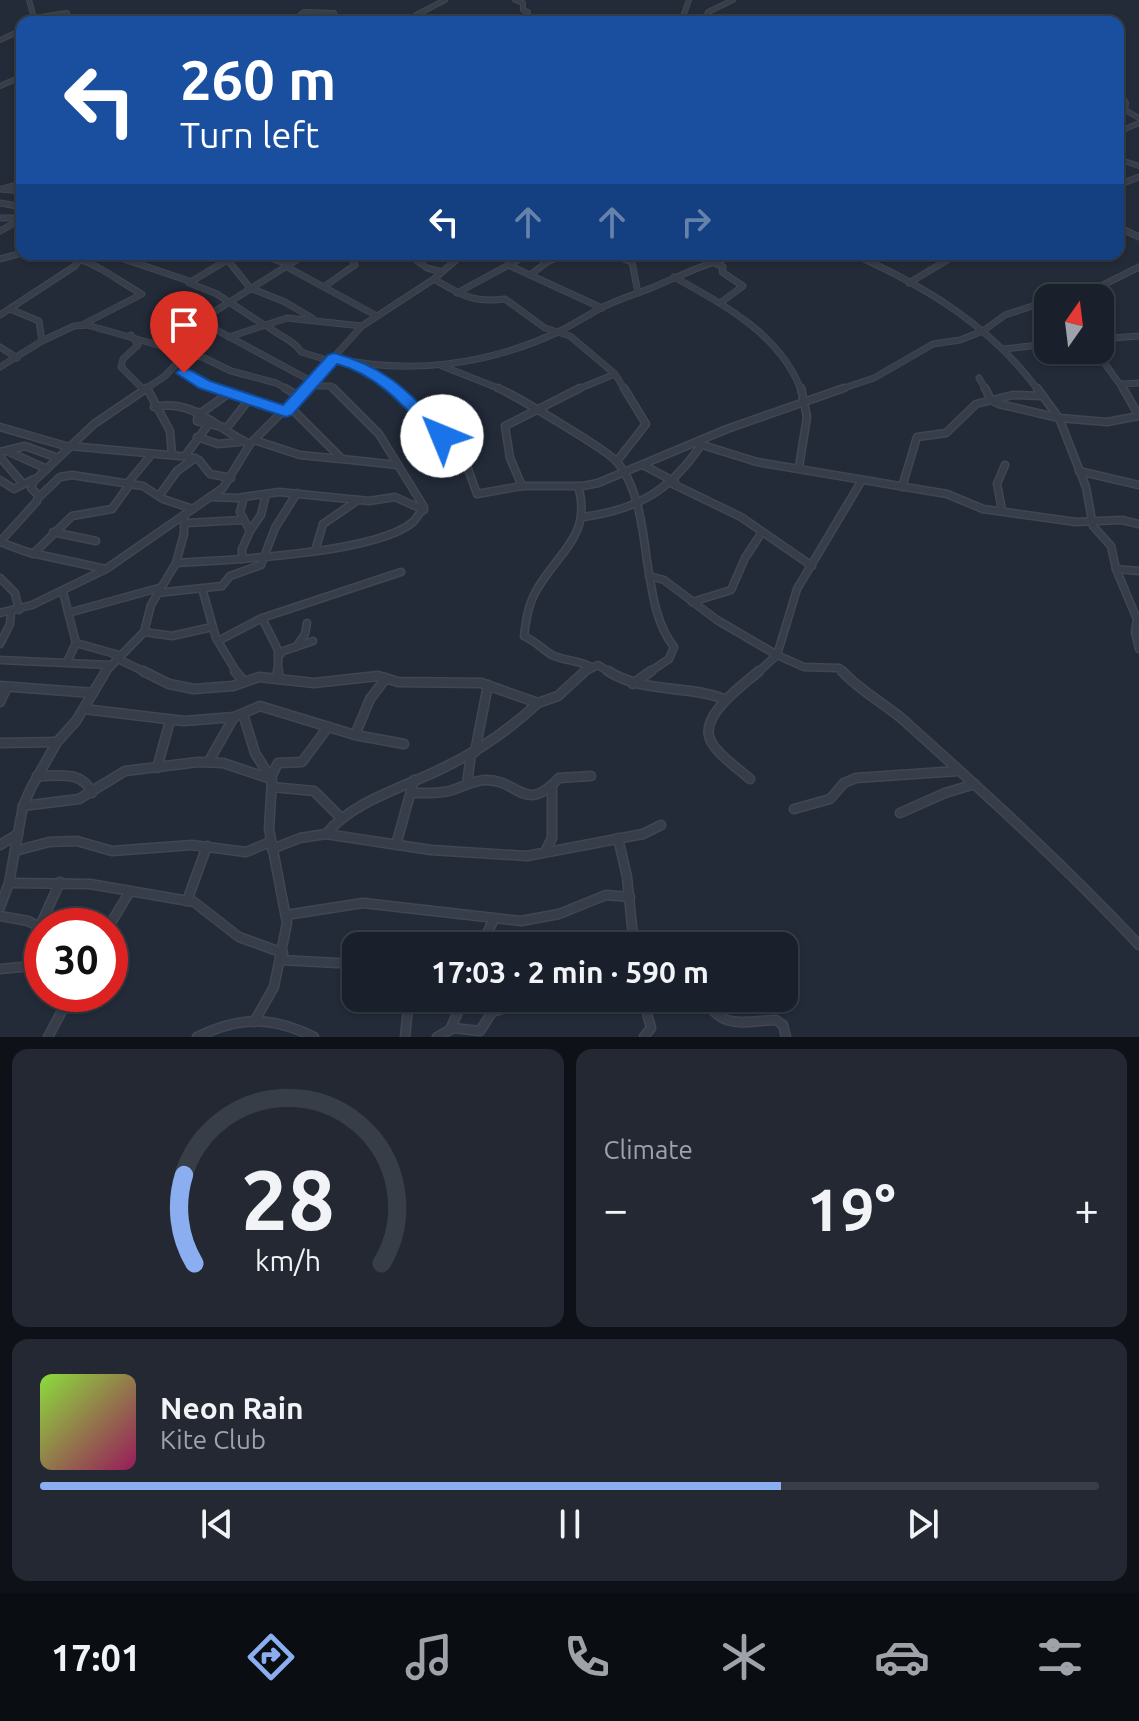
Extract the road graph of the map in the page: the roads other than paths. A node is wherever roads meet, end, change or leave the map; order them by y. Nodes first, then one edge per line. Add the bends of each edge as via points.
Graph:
1 (445, 0) edge
2 (515, 0) edge
3 (733, 0) edge
4 (67, 13) dead end
5 (52, 16) edge
6 (299, 16) edge
7 (334, 16) edge
8 (416, 16) edge
9 (526, 16) dead end
10 (706, 16) edge
11 (1139, 228) edge
12 (1138, 236) edge
13 (79, 260) edge
14 (88, 260) edge
15 (127, 260) edge
16 (220, 260) edge
17 (227, 260) edge
18 (274, 260) edge
19 (297, 260) edge
20 (352, 260) edge
21 (416, 260) edge
22 (456, 260) edge
23 (518, 260) edge
24 (552, 260) edge
25 (626, 260) edge
26 (696, 260) edge
27 (713, 260) edge
28 (865, 260) edge
29 (947, 260) edge
30 (710, 261) junction
31 (508, 265) junction
32 (288, 266) junction
33 (691, 266) junction
34 (1139, 267) edge
35 (442, 273) junction
36 (530, 275) junction
37 (674, 277) junction
38 (434, 279) junction
39 (189, 281) junction
40 (909, 283) junction
41 (1105, 284) edge
42 (325, 286) junction
43 (250, 288) junction
44 (457, 293) junction
45 (638, 293) junction
46 (228, 302) junction
47 (720, 303) junction
48 (1034, 306) edge
49 (602, 308) junction
50 (10, 309) junction
51 (1, 313) edge
52 (375, 315) junction
53 (315, 320) junction
54 (82, 325) junction
55 (265, 325) junction
56 (362, 326) junction
57 (211, 327) junction
58 (983, 331) junction
59 (561, 332) junction
60 (131, 335) junction
61 (1139, 336) edge
62 (229, 337) junction
63 (1114, 338) edge
64 (42, 341) junction
65 (1034, 346) edge
66 (0, 347) edge
67 (1004, 349) junction
68 (185, 352) junction
69 (17, 358) junction
70 (332, 360) junction
71 (1106, 364) edge
72 (362, 366) junction
73 (442, 366) junction
74 (0, 367) edge
75 (184, 373) dead end
76 (615, 374) junction
77 (979, 378) dead end
78 (1139, 383) edge
79 (309, 384) junction
80 (1121, 384) junction
81 (145, 389) junction
82 (229, 393) junction
83 (1043, 396) junction
84 (300, 397) junction
85 (250, 398) junction
86 (991, 400) junction
87 (805, 401) junction
88 (154, 407) junction
89 (288, 409) junction
90 (537, 410) junction
91 (1048, 411) junction
92 (200, 412) junction
93 (1139, 416) edge
94 (1059, 418) junction
95 (208, 425) junction
96 (0, 427) edge
97 (225, 428) junction
98 (197, 437) junction
99 (241, 441) junction
100 (252, 442) junction
101 (699, 444) junction
102 (70, 447) junction
103 (2, 453) edge
104 (151, 455) junction
105 (172, 455) junction
106 (185, 456) junction
107 (58, 458) junction
108 (195, 458) junction
109 (342, 459) junction
110 (617, 461) junction
111 (398, 465) junction
112 (643, 465) junction
113 (1005, 465) dead end
114 (799, 467) junction
115 (47, 469) junction
116 (1079, 471) junction
117 (624, 473) junction
118 (37, 478) junction
119 (231, 478) junction
120 (0, 480) edge
121 (862, 480) junction
122 (674, 483) junction
123 (23, 484) junction
124 (128, 484) junction
125 (1139, 485) edge
126 (522, 486) junction
127 (578, 486) junction
128 (902, 487) junction
129 (297, 493) junction
130 (266, 494) junction
131 (159, 496) junction
132 (39, 497) junction
133 (210, 497) junction
134 (244, 497) junction
135 (358, 500) junction
136 (635, 506) junction
137 (193, 509) junction
138 (424, 510) junction
139 (1002, 510) junction
140 (583, 517) junction
141 (185, 519) junction
142 (243, 520) junction
143 (1091, 521) junction
144 (1139, 524) edge
145 (250, 531) junction
146 (53, 532) junction
147 (762, 532) junction
148 (96, 541) dead end
149 (0, 542) edge
150 (315, 551) junction
151 (33, 554) junction
152 (266, 556) junction
153 (242, 559) junction
154 (176, 563) junction
155 (812, 566) junction
156 (106, 569) junction
157 (1116, 569) junction
158 (1139, 571) edge
159 (401, 572) dead end
160 (649, 576) junction
161 (0, 578) edge
162 (202, 588) junction
163 (158, 591) junction
164 (63, 592) junction
165 (692, 602) junction
166 (15, 611) junction
167 (0, 613) edge
168 (68, 613) junction
169 (262, 618) junction
170 (307, 623) dead end
171 (212, 627) junction
172 (144, 632) junction
173 (218, 641) junction
174 (313, 641) dead end
175 (76, 643) junction
176 (0, 644) edge
177 (296, 647) junction
178 (1139, 649) edge
179 (777, 655) junction
180 (279, 656) junction
181 (117, 657) junction
182 (0, 660) edge
183 (67, 662) junction
184 (110, 665) junction
185 (591, 667) junction
186 (386, 678) junction
187 (278, 679) junction
188 (244, 682) junction
189 (633, 684) junction
190 (488, 685) junction
191 (3, 686) edge
192 (93, 693) junction
193 (724, 699) junction
194 (0, 702) edge
195 (538, 703) junction
196 (84, 709) junction
197 (238, 715) junction
198 (170, 721) junction
199 (328, 727) junction
200 (355, 735) junction
201 (57, 742) junction
202 (0, 743) edge
203 (404, 744) dead end
204 (473, 753) junction
205 (209, 761) junction
206 (157, 768) junction
207 (958, 771) junction
208 (37, 776) junction
209 (591, 776) dead end
210 (750, 779) dead end
211 (414, 780) junction
212 (271, 781) junction
213 (467, 784) junction
214 (975, 784) junction
215 (552, 787) junction
216 (92, 793) junction
217 (411, 793) junction
218 (23, 806) junction
219 (794, 809) dead end
220 (900, 813) dead end
221 (340, 817) junction
222 (661, 825) dead end
223 (18, 834) junction
224 (326, 834) junction
225 (618, 838) junction
226 (0, 845) edge
227 (271, 845) junction
228 (396, 845) junction
229 (207, 846) junction
230 (15, 851) junction
231 (542, 855) junction
232 (60, 882) junction
233 (9, 883) junction
234 (129, 893) junction
235 (630, 897) junction
236 (187, 901) junction
237 (0, 904) edge
238 (49, 908) edge
239 (120, 908) edge
240 (286, 915) junction
241 (0, 916) edge
242 (494, 919) junction
243 (24, 922) edge
244 (488, 932) edge
245 (633, 932) edge
246 (1139, 945) edge
247 (282, 956) junction
248 (342, 962) edge
249 (24, 967) edge
250 (0, 969) edge
251 (61, 1012) edge
252 (408, 1012) edge
253 (458, 1012) edge
254 (492, 1012) edge
255 (647, 1012) edge
256 (712, 1012) edge
257 (254, 1022) junction
258 (450, 1030) junction
259 (48, 1037) edge
260 (197, 1037) edge
261 (314, 1037) edge
262 (405, 1037) edge
263 (437, 1037) edge
264 (644, 1037) edge
265 (786, 1037) edge

1 - 8 street
2 - 9 street via 524,3
3 - 10 street
4 - 5 street
6 - 7 street
11 - 12 street
13 - 50 street
14 - 54 street via 142,294
15 - 39 street
16 - 39 street
17 - 43 street
18 - 32 street
19 - 32 street
20 - 42 street via 355,265
21 - 35 street
22 - 35 street
23 - 31 street
24 - 36 street
25 - 45 street via 632,262
26 - 33 street
27 - 30 street
28 - 40 street
29 - 40 street
30 - 33 street
30 - 47 street via 743,286
31 - 36 street
31 - 44 street
32 - 42 street
32 - 43 street
33 - 37 street
34 - 41 street
35 - 38 street
36 - 49 street
37 - 45 street
37 - 47 street
38 - 44 street
38 - 52 street
39 - 46 street
40 - 58 street
42 - 52 street
43 - 46 street
43 - 53 street
44 - 59 street via 484,303 505,299 545,328
45 - 49 street
46 - 55 street
46 - 57 street via 206,318
47 - 87 street via 762,331 793,373
48 - 58 street via 1005,315
49 - 59 street
50 - 51 street
50 - 64 street via 39,321
52 - 56 street
53 - 55 street via 287,318
53 - 56 street
54 - 60 street
54 - 64 street
55 - 62 street
55 - 70 street via 301,352
56 - 70 street
57 - 62 street
57 - 68 street
58 - 67 street
58 - 87 street via 933,344 874,378
59 - 73 street
59 - 76 street
60 - 68 street
60 - 81 street via 138,346 123,359 121,369
61 - 63 street
62 - 79 street
64 - 69 street
65 - 67 street
66 - 69 street
67 - 83 street
68 - 81 street via 165,376
68 - 84 street via 276,383
69 - 74 street
70 - 72 street
70 - 79 street
71 - 80 street
72 - 73 street
72 - 126 street via 463,455 477,494
73 - 90 street
75 - 82 street
76 - 90 street
76 - 110 street via 646,424
77 - 86 street
78 - 80 street
79 - 84 street
79 - 111 street via 333,388 379,434
80 - 93 street
81 - 88 street
81 - 102 street
82 - 85 street
82 - 92 street
83 - 86 street
83 - 91 street
84 - 89 street
85 - 89 street
85 - 97 street
86 - 91 street via 1024,412
86 - 128 street via 973,405 946,433 917,437
87 - 101 street
87 - 114 street via 807,431
88 - 92 street via 169,403
88 - 105 street via 170,423
89 - 100 street
89 - 109 street
90 - 110 street
90 - 126 street via 503,429
91 - 94 street
92 - 95 street via 197,421
92 - 97 street
93 - 94 street via 1107,422
94 - 116 street
95 - 97 street
95 - 98 street
96 - 102 street
97 - 99 street
98 - 99 street via 218,444
98 - 106 street
99 - 100 street
100 - 109 street
100 - 119 street
101 - 112 street
101 - 114 street via 749,460
101 - 122 street
102 - 104 street
102 - 107 street
103 - 107 street via 25,446
103 - 115 street
103 - 123 street
104 - 105 street
104 - 124 street
105 - 106 street
106 - 108 street
107 - 115 street
108 - 119 street via 210,474
108 - 131 street via 177,471
109 - 111 street
110 - 117 street
111 - 138 street
112 - 117 street
112 - 122 street
113 - 139 street via 997,484
114 - 121 street
115 - 118 street
116 - 125 street
116 - 143 street
117 - 127 street
117 - 136 street
118 - 123 street
118 - 132 street via 31,488
119 - 133 street
120 - 123 street via 11,489
121 - 128 street
121 - 155 street
122 - 136 street
122 - 147 street
124 - 131 street via 151,488
124 - 132 street via 63,476
124 - 146 street via 112,509 77,514
126 - 127 street
127 - 140 street via 585,504
128 - 139 street
129 - 130 street
129 - 135 street
129 - 152 street via 275,528
130 - 134 street
130 - 145 street via 259,521
131 - 137 street
132 - 149 street
133 - 134 street
133 - 137 street
134 - 142 street
135 - 138 street via 398,497
135 - 150 street via 322,523
136 - 140 street
136 - 160 street
137 - 141 street
138 - 150 street via 374,541
139 - 143 street
140 - 185 street via 533,598 524,636 563,660
141 - 142 street
141 - 154 street
141 - 156 street
142 - 145 street
143 - 144 street
143 - 157 street via 1111,546
145 - 153 street
146 - 148 street
146 - 151 street
147 - 155 street
147 - 165 street via 731,590
149 - 151 street
150 - 152 street
151 - 156 street
152 - 153 street
152 - 162 street via 257,567 230,576 225,585
153 - 154 street
154 - 163 street
155 - 179 street via 797,589
156 - 164 street
157 - 158 street
157 - 178 street via 1137,619
159 - 169 street
160 - 165 street via 664,580
160 - 189 street via 674,651
161 - 166 street via 15,593
162 - 163 street
162 - 171 street
163 - 168 street
163 - 172 street
164 - 166 street
164 - 168 street
165 - 179 street
166 - 167 street
166 - 176 street
168 - 175 street
169 - 173 street
169 - 180 street
170 - 177 street
171 - 172 street via 172,636
171 - 173 street
172 - 181 street
173 - 188 street
174 - 177 street
175 - 181 street
175 - 183 street
177 - 180 street
179 - 193 street
179 - 207 street via 804,667 839,668
180 - 187 street
181 - 184 street
181 - 188 street via 180,687
182 - 183 street
183 - 184 street
184 - 192 street
185 - 189 street via 601,665
185 - 195 street via 558,696
186 - 187 street via 371,675 314,683
186 - 190 street
186 - 200 street via 370,699
187 - 188 street
189 - 193 street via 703,691
190 - 195 street
190 - 204 street
191 - 192 street
191 - 194 street
192 - 196 street
193 - 210 street via 708,736
195 - 204 street via 508,732
196 - 198 street
196 - 201 street
197 - 198 street
197 - 199 street via 267,707
197 - 205 street
197 - 212 street
198 - 206 street
199 - 200 street
199 - 212 street via 302,762 278,763
200 - 203 street
201 - 202 street
201 - 208 street
204 - 211 street
204 - 213 street
205 - 206 street
205 - 212 street
206 - 216 street via 125,771
207 - 214 street
207 - 219 street via 856,778 830,799
208 - 216 street via 76,776
208 - 218 street
209 - 215 street via 559,778
211 - 217 street
211 - 221 street
212 - 221 street via 314,791
212 - 227 street
213 - 215 street via 495,780 521,795
213 - 217 street via 446,792
214 - 220 street
214 - 246 street via 1072,873
215 - 231 street via 552,838
216 - 218 street
217 - 228 street
218 - 223 street
221 - 224 street
222 - 225 street
223 - 226 street
223 - 230 street
224 - 227 street
224 - 228 street
225 - 231 street
225 - 235 street
227 - 229 street via 246,852
227 - 240 street
228 - 231 street
229 - 230 street via 112,851 77,841
229 - 236 street
230 - 233 street
232 - 233 street
232 - 234 street
232 - 238 street
233 - 237 street
234 - 236 street
234 - 239 street
235 - 242 street via 606,895 533,920
235 - 245 street
236 - 247 street via 203,905 236,935
240 - 242 street via 363,903
240 - 247 street
241 - 243 street
242 - 244 street
247 - 248 street
247 - 257 street via 274,987
249 - 250 street
251 - 259 street
252 - 262 street
253 - 258 street
254 - 258 street via 480,1031
255 - 264 street via 651,1028
256 - 265 street via 723,1021 776,1020
257 - 260 street
257 - 261 street via 278,1021
258 - 263 street

